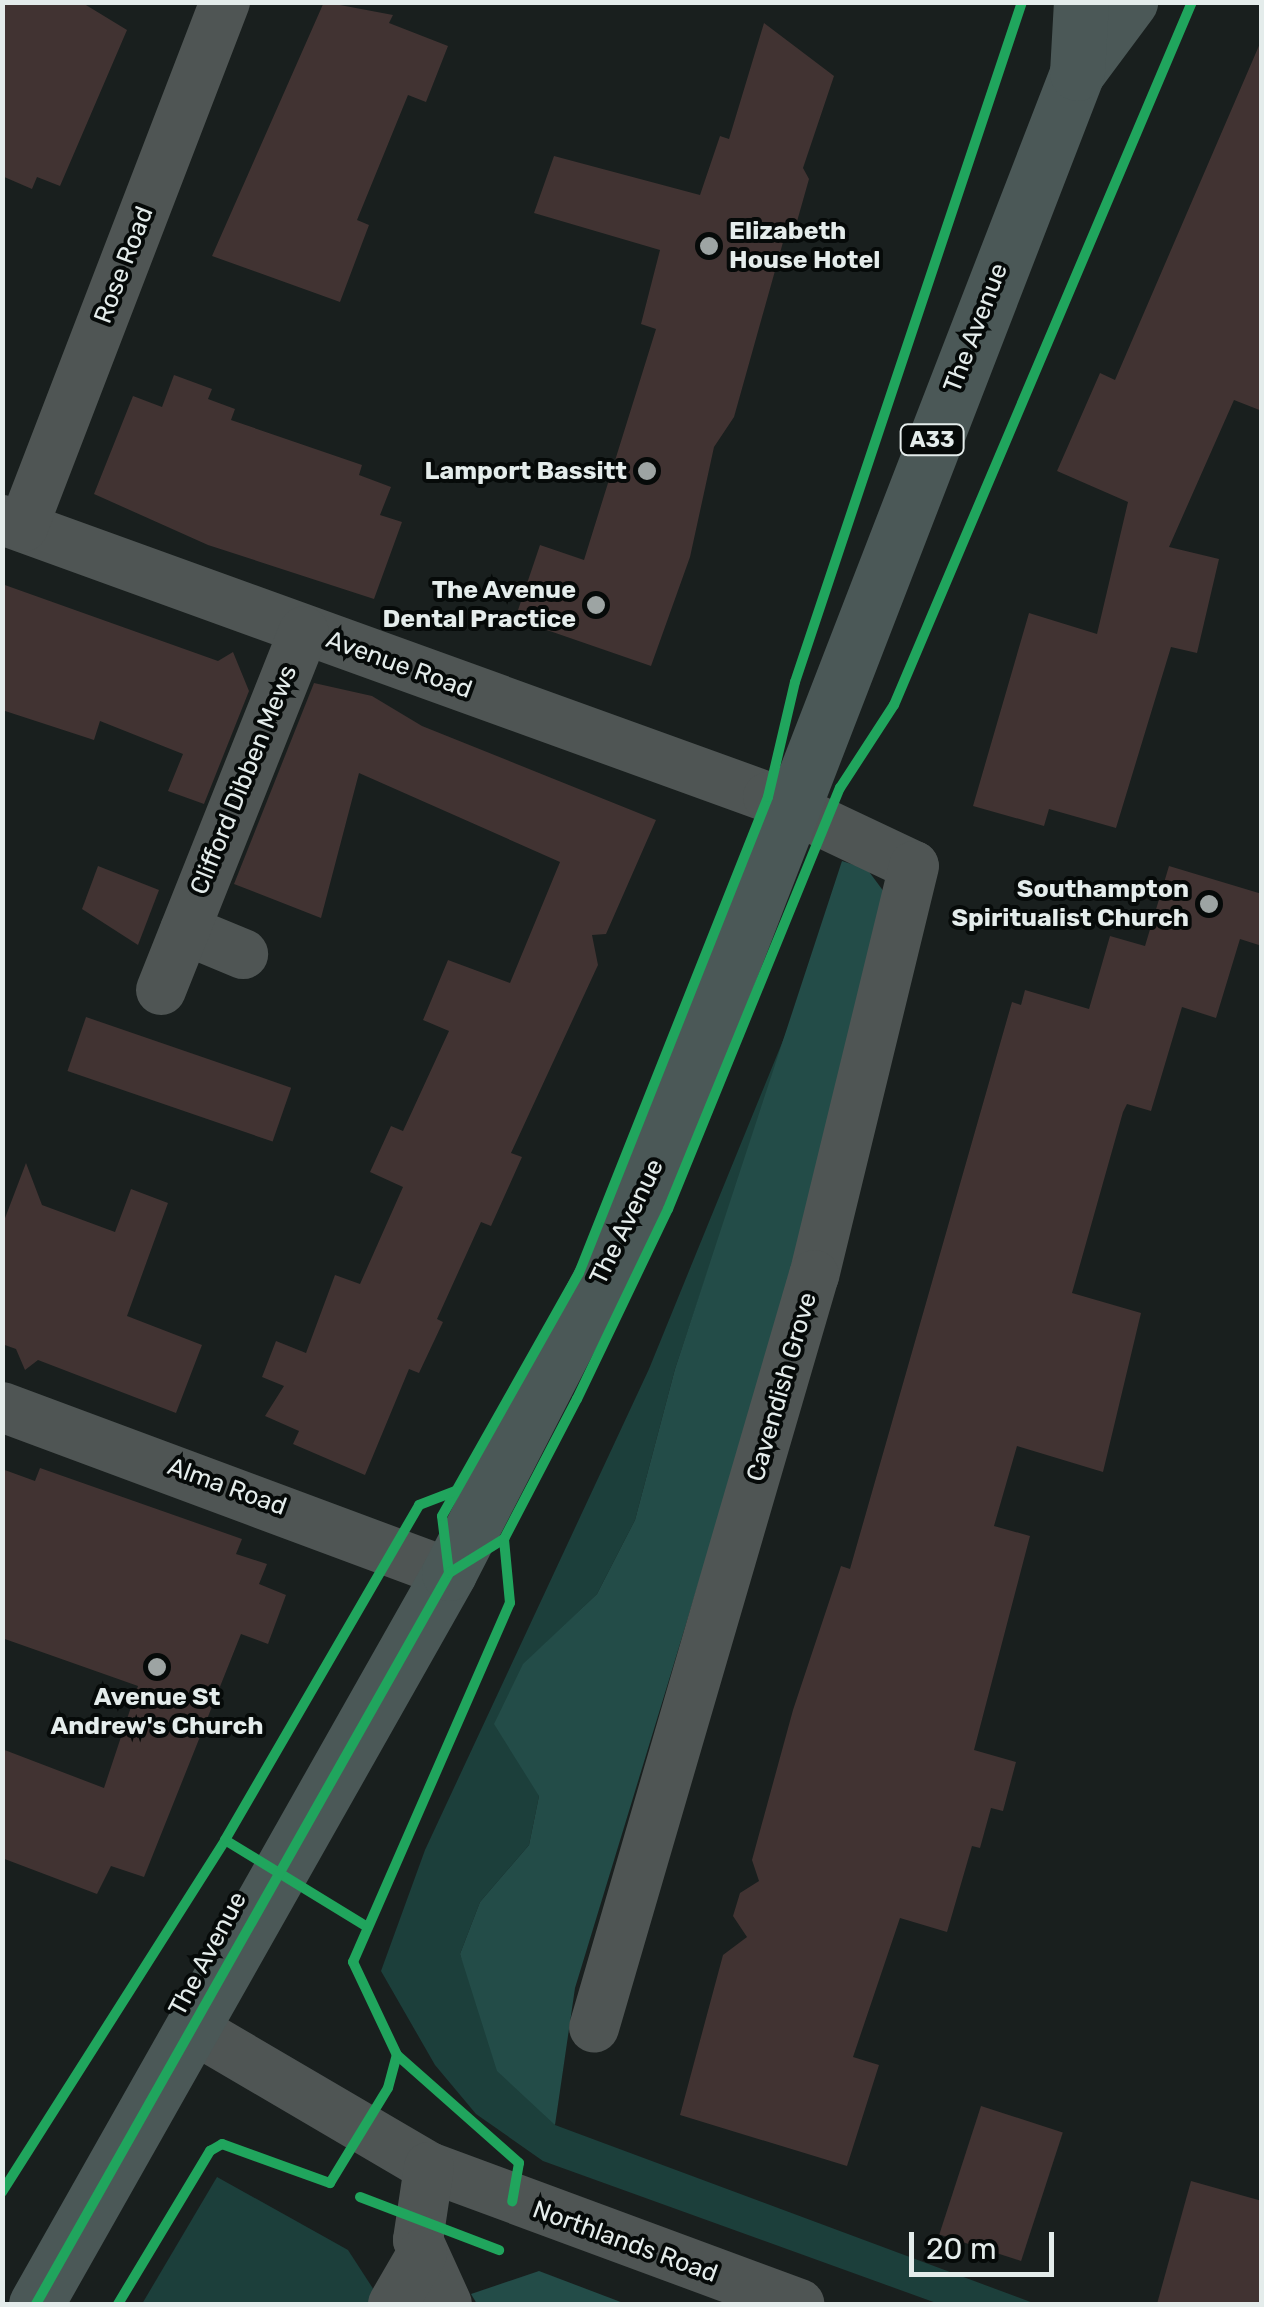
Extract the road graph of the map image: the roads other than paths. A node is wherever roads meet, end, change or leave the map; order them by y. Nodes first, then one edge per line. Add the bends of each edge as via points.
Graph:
1 (225, 2) edge
2 (1081, 2) edge
3 (1130, 2) edge
4 (1076, 73) junction
5 (12, 524) edge
6 (304, 631) junction
7 (795, 810) junction
8 (185, 930) junction
9 (243, 954) dead end
10 (160, 990) dead end
11 (2, 1407) edge
12 (449, 1573) junction
13 (192, 2028) junction
14 (594, 2028) dead end
15 (429, 2167) junction
16 (422, 2254) junction
17 (36, 2304) edge
18 (393, 2304) edge
19 (446, 2304) edge
20 (799, 2304) edge

1 - 5 street, Rose Road
2 - 4 main road, The Avenue / A33
3 - 4 main road, The Avenue / A33
4 - 7 main road, The Avenue / A33
5 - 6 street, Avenue Road
6 - 7 street, Avenue Road
6 - 8 street, Clifford Dibben Mews
7 - 12 main road, The Avenue / A33 via 642,1198
7 - 14 street, Cavendish Grove via 914,866 814,1275
8 - 9 street
8 - 10 street, Clifford Dibben Mews
11 - 12 street, Alma Road
12 - 13 main road, The Avenue / A33
13 - 15 street, Northlands Road
13 - 17 main road, The Avenue / A33
15 - 16 street via 415,2216
15 - 20 street, Northlands Road
16 - 18 street
16 - 19 street

